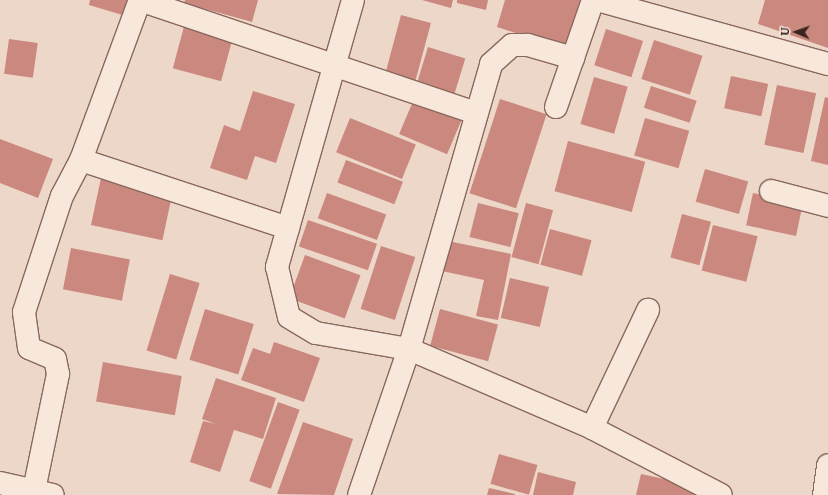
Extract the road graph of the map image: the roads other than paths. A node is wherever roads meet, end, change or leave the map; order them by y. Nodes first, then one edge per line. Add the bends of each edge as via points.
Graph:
1 (140, 0) edge
2 (353, 0) edge
3 (593, 0) edge
4 (597, 0) edge
5 (573, 58) junction
6 (828, 64) edge
7 (334, 66) junction
8 (556, 107) dead end
9 (475, 114) junction
10 (81, 160) junction
11 (771, 192) dead end
12 (828, 206) edge
13 (288, 228) junction
14 (648, 310) dead end
15 (409, 350) junction
16 (592, 428) junction
17 (828, 464) edge
18 (0, 483) edge
19 (40, 493) edge
20 (359, 495) edge
21 (721, 495) edge
22 (824, 495) edge

1 - 7 street
1 - 10 street
2 - 7 street
3 - 5 street
4 - 6 street
5 - 8 street
5 - 9 street via 528,45 512,45 491,64
7 - 9 street
7 - 13 street
9 - 15 street
10 - 13 street
10 - 19 street via 62,196 24,312 29,348 55,359 58,374
11 - 12 street
13 - 15 street via 277,267 289,317 316,333
14 - 16 street
15 - 16 street
15 - 20 street
16 - 21 street
17 - 22 street
18 - 19 street

